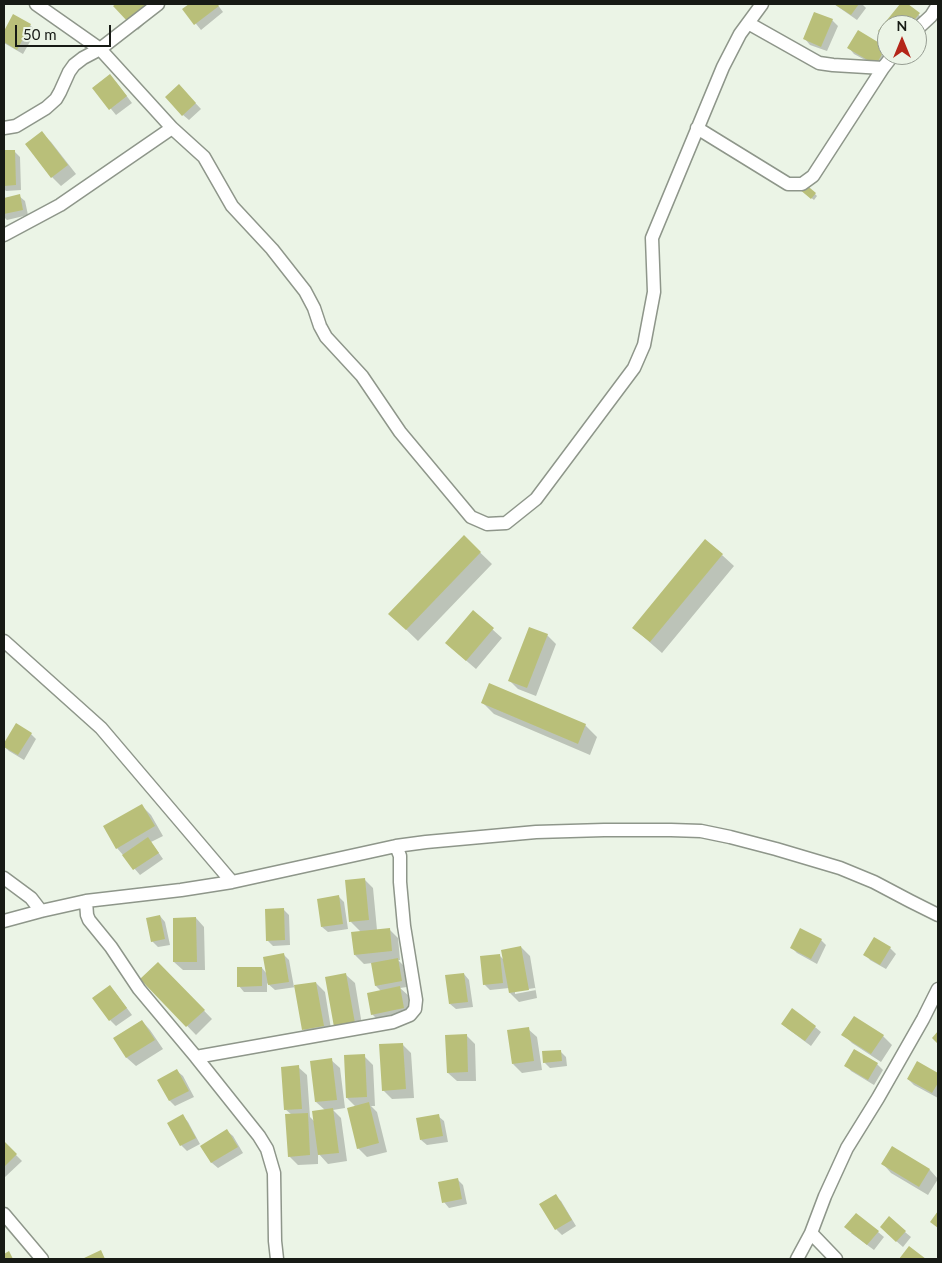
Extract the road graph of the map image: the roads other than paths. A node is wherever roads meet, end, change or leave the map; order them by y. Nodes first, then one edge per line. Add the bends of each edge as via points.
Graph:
1 (36, 4) edge
2 (158, 4) edge
3 (762, 4) edge
4 (938, 5) edge
5 (927, 20) edge
6 (748, 23) junction
7 (100, 49) junction
8 (885, 65) edge
9 (883, 68) junction
10 (4, 128) edge
11 (172, 128) junction
12 (697, 128) junction
13 (4, 235) edge
14 (4, 641) edge
15 (396, 846) junction
16 (4, 878) edge
17 (232, 882) junction
18 (86, 901) junction
19 (41, 911) junction
20 (938, 914) edge
21 (4, 921) edge
22 (938, 989) edge
23 (196, 1057) junction
24 (4, 1214) edge
25 (812, 1233) junction
26 (42, 1259) edge
27 (277, 1259) edge
28 (798, 1259) edge
29 (836, 1259) edge

1 - 7 street
2 - 7 street
3 - 6 street
4 - 5 street
6 - 9 street via 819,63
6 - 12 street via 723,67
7 - 10 street via 74,65 56,99 46,108 16,126
7 - 11 street
8 - 9 street
9 - 12 street via 812,176 802,184 788,184
11 - 12 street via 204,157 232,206 305,290 326,337 362,376 400,432 471,517 487,524 506,523 536,499 634,368 644,345 654,292 652,238
11 - 13 street via 60,205
14 - 17 street via 101,728
15 - 17 street
15 - 20 street via 536,832 701,831 776,848 840,868
15 - 23 street via 400,856 404,926 416,1000 410,1015 393,1022
16 - 19 street via 32,898
17 - 18 street
18 - 19 street
18 - 23 street via 89,920 112,947 138,988
19 - 21 street
22 - 25 street via 847,1148
23 - 27 street via 267,1149 274,1174
24 - 26 street
25 - 28 street
25 - 29 street

